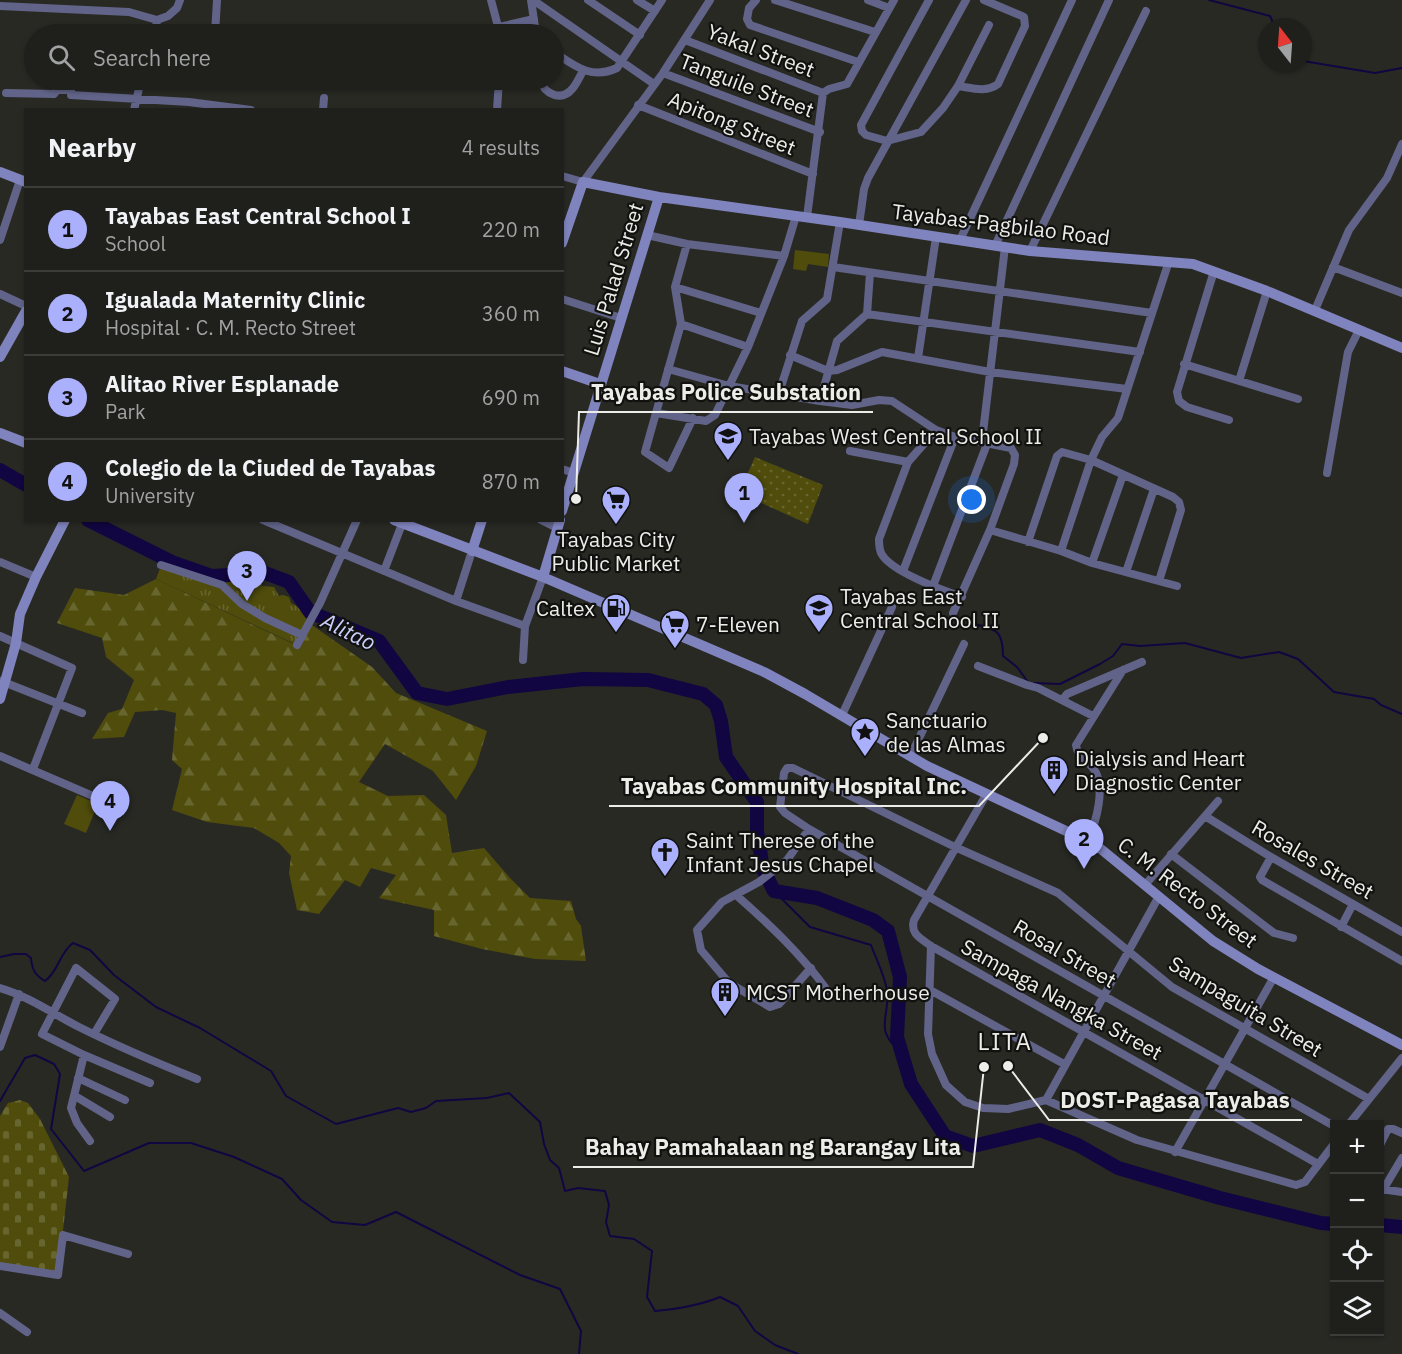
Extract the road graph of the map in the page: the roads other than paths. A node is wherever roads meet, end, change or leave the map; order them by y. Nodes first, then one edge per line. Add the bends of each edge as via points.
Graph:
1 (180, 0) edge
2 (217, 0) edge
3 (491, 0) edge
4 (532, 0) edge
5 (588, 0) edge
6 (637, 0) edge
7 (662, 0) edge
8 (710, 0) edge
9 (756, 0) edge
10 (775, 0) edge
11 (868, 0) edge
12 (929, 0) edge
13 (966, 0) edge
14 (984, 0) edge
15 (1072, 0) edge
16 (1109, 0) edge
17 (891, 4) edge
18 (0, 6) edge
19 (655, 11) junction
20 (1146, 11) dead end
21 (534, 19) junction
22 (157, 20) junction
23 (156, 24) edge
24 (216, 24) edge
25 (498, 24) edge
26 (520, 24) edge
27 (535, 24) edge
28 (988, 25) dead end
29 (875, 32) junction
30 (640, 35) junction
31 (685, 40) junction
32 (564, 59) edge
33 (622, 62) junction
34 (858, 62) junction
35 (583, 71) junction
36 (663, 73) junction
37 (654, 84) junction
38 (958, 86) junction
39 (139, 90) edge
40 (498, 90) edge
41 (545, 90) edge
42 (6, 93) dead end
43 (823, 93) junction
44 (324, 98) dead end
45 (138, 99) junction
46 (638, 105) junction
47 (135, 108) edge
48 (236, 108) edge
49 (323, 108) edge
50 (496, 108) edge
51 (820, 132) junction
52 (887, 141) junction
53 (1402, 144) edge
54 (0, 172) edge
55 (813, 174) junction
56 (564, 177) edge
57 (23, 181) edge
58 (583, 182) junction
59 (659, 197) junction
60 (802, 217) junction
61 (566, 218) edge
62 (840, 222) junction
63 (859, 225) junction
64 (647, 236) junction
65 (936, 237) junction
66 (0, 240) edge
67 (960, 240) junction
68 (687, 244) junction
69 (1000, 247) junction
70 (1030, 251) junction
71 (784, 256) junction
72 (1169, 261) junction
73 (833, 267) junction
74 (1334, 267) junction
75 (1214, 271) junction
76 (870, 273) junction
77 (930, 281) junction
78 (675, 287) junction
79 (1000, 291) junction
80 (1267, 291) junction
81 (1402, 293) edge
82 (0, 294) edge
83 (564, 299) edge
84 (24, 308) edge
85 (1315, 310) junction
86 (24, 313) edge
87 (761, 313) junction
88 (1152, 313) junction
89 (867, 314) junction
90 (621, 318) junction
91 (923, 322) junction
92 (681, 324) junction
93 (1359, 330) junction
94 (995, 332) junction
95 (748, 346) junction
96 (1402, 348) edge
97 (1140, 352) junction
98 (790, 355) junction
99 (0, 357) edge
100 (918, 358) junction
101 (1184, 364) junction
102 (668, 369) junction
103 (828, 371) junction
104 (564, 372) edge
105 (990, 372) junction
106 (1239, 381) junction
107 (600, 384) junction
108 (729, 386) junction
109 (1127, 389) junction
110 (779, 393) junction
111 (1298, 399) dead end
112 (820, 401) junction
113 (656, 412) junction
114 (693, 418) junction
115 (1229, 420) dead end
116 (936, 430) junction
117 (0, 433) edge
118 (955, 437) junction
119 (24, 442) edge
120 (985, 442) junction
121 (850, 451) dead end
122 (1091, 460) junction
123 (908, 462) junction
124 (564, 470) edge
125 (574, 473) junction
126 (1327, 473) dead end
127 (1123, 475) junction
128 (1154, 489) junction
129 (564, 505) edge
130 (356, 522) edge
131 (398, 522) edge
132 (481, 522) edge
133 (63, 524) edge
134 (283, 524) edge
135 (558, 524) edge
136 (990, 530) junction
137 (1028, 542) junction
138 (472, 551) junction
139 (1061, 551) junction
140 (343, 555) junction
141 (0, 562) edge
142 (1092, 563) junction
143 (161, 565) dead end
144 (384, 571) junction
145 (903, 572) junction
146 (1126, 572) junction
147 (36, 577) junction
148 (543, 577) junction
149 (1159, 581) junction
150 (933, 586) junction
151 (1177, 586) dead end
152 (962, 597) junction
153 (456, 601) junction
154 (892, 607) dead end
155 (953, 613) dead end
156 (525, 626) junction
157 (302, 635) junction
158 (0, 636) edge
159 (15, 643) junction
160 (964, 644) dead end
161 (297, 645) dead end
162 (522, 660) dead end
163 (1142, 662) dead end
164 (978, 666) dead end
165 (1123, 670) junction
166 (3, 681) edge
167 (0, 699) edge
168 (1063, 699) junction
169 (57, 704) junction
170 (82, 713) dead end
171 (842, 716) junction
172 (1093, 716) junction
173 (911, 755) junction
174 (0, 756) edge
175 (33, 769) junction
176 (986, 795) junction
177 (1218, 801) dead end
178 (109, 803) dead end
179 (780, 807) joint
180 (1205, 816) junction
181 (809, 830) junction
182 (1087, 842) junction
183 (955, 847) junction
184 (1171, 854) junction
185 (1271, 857) junction
186 (1145, 885) junction
187 (736, 895) junction
188 (929, 895) junction
189 (1158, 898) junction
190 (1353, 904) junction
191 (1341, 927) junction
192 (1402, 932) edge
193 (1293, 938) dead end
194 (931, 946) junction
195 (1129, 951) junction
196 (1402, 961) edge
197 (811, 968) junction
198 (1274, 977) junction
199 (0, 988) edge
200 (827, 990) dead end
201 (930, 990) junction
202 (19, 994) junction
203 (1103, 995) junction
204 (52, 1013) junction
205 (1244, 1028) junction
206 (1083, 1031) junction
207 (94, 1034) junction
208 (1402, 1045) edge
209 (0, 1047) edge
210 (84, 1055) junction
211 (1402, 1058) edge
212 (1064, 1064) junction
213 (1224, 1064) junction
214 (78, 1078) junction
215 (197, 1079) dead end
216 (150, 1083) dead end
217 (75, 1096) junction
218 (1369, 1099) junction
219 (125, 1100) dead end
220 (1046, 1100) junction
221 (1204, 1100) junction
222 (110, 1117) dead end
223 (1353, 1120) edge
224 (1330, 1123) edge
225 (1402, 1133) edge
226 (1384, 1137) edge
227 (90, 1141) dead end
228 (1330, 1150) edge
229 (1175, 1152) junction
230 (1402, 1158) edge
231 (1318, 1164) junction
232 (1384, 1185) edge
233 (1384, 1190) edge
234 (1402, 1192) edge
235 (128, 1254) dead end
236 (0, 1266) edge
237 (0, 1312) edge
238 (27, 1332) dead end

1 - 22 street via 168,16
2 - 24 street
3 - 25 street
4 - 21 street
4 - 33 street
5 - 30 street
6 - 19 street
7 - 19 street
8 - 31 street
9 - 34 street via 749,8 750,25
10 - 29 street
11 - 17 street
12 - 52 street via 861,125 866,135
13 - 52 street
14 - 38 street via 1024,17 1024,26 998,84 984,90
15 - 67 street
16 - 69 street
17 - 29 street
18 - 22 street via 129,12
19 - 30 street
20 - 70 street
21 - 26 street
21 - 27 street
22 - 23 street
28 - 38 street
29 - 34 street
30 - 33 street
31 - 36 street
31 - 43 street, Yakal Street
32 - 35 street
33 - 35 street via 611,70
33 - 37 street
34 - 43 street via 847,84
35 - 41 street via 567,93 560,96
36 - 37 street
36 - 51 street, Tanguile Street
37 - 46 street
38 - 52 street via 921,132
39 - 45 street
40 - 50 street
42 - 45 street via 54,94 57,90 70,90 70,95
43 - 51 street
44 - 49 street
45 - 47 street
45 - 48 street
46 - 55 street, Apitong Street
46 - 58 street
51 - 55 street
52 - 63 street via 864,189
53 - 74 street via 1388,178 1349,230
54 - 57 main road
55 - 60 street
56 - 58 street
57 - 66 street
58 - 59 main road, Tayabas-Pagbilao Road
58 - 61 main road
59 - 60 main road, Tayabas-Pagbilao Road
59 - 64 main road, Luis Palad Street
60 - 62 main road, Tayabas-Pagbilao Road
60 - 71 street
62 - 63 main road, Tayabas-Pagbilao Road
62 - 73 street
63 - 65 main road, Tayabas-Pagbilao Road
64 - 68 street
64 - 90 main road, Luis Palad Street
65 - 67 main road, Tayabas-Pagbilao Road
65 - 77 street
67 - 69 main road, Tayabas-Pagbilao Road
68 - 71 street
68 - 78 street
69 - 70 main road, Tayabas-Pagbilao Road
69 - 79 street
70 - 72 main road, Tayabas-Pagbilao Road
71 - 87 street
72 - 75 main road, Tayabas-Pagbilao Road
72 - 88 street
73 - 76 street
73 - 98 street via 827,299 802,321
74 - 81 street
74 - 85 street
75 - 80 main road, Tayabas-Pagbilao Road
75 - 101 street
76 - 77 street
76 - 89 street
77 - 79 street
77 - 91 street
78 - 87 street
78 - 92 street
79 - 88 street
79 - 94 street
80 - 85 main road, Tayabas-Pagbilao Road
80 - 106 street
82 - 84 street
83 - 90 street
85 - 93 main road, Tayabas-Pagbilao Road
86 - 99 main road
87 - 95 street
88 - 97 street
89 - 91 street
89 - 103 street via 837,340
90 - 107 main road, Luis Palad Street
91 - 94 street
91 - 100 street
92 - 95 street
92 - 102 street
93 - 96 main road, Tayabas-Pagbilao Road
93 - 126 street via 1348,352
94 - 97 street
94 - 105 street
95 - 108 street
97 - 109 street
98 - 103 street
98 - 110 street
100 - 103 street via 882,352
100 - 105 street
101 - 106 street
101 - 115 street via 1177,392 1179,401
102 - 108 street
102 - 113 street
103 - 112 street
104 - 107 main road
105 - 109 street
105 - 120 street
106 - 111 street
107 - 125 main road, Luis Palad Street
108 - 110 street
108 - 114 street via 715,415 706,421
109 - 122 street via 1118,418 1102,437
110 - 112 street
112 - 116 street via 852,405 892,401
113 - 114 street
113 - 114 street via 645,452 667,468
116 - 118 street
116 - 123 street
117 - 119 main road
118 - 120 street
118 - 145 street
120 - 136 street via 1011,448 1015,455
120 - 150 street
121 - 123 street
122 - 127 street
122 - 137 street via 1062,452 1056,456
122 - 139 street
123 - 145 street via 879,538 885,560
124 - 125 street
125 - 129 main road, Luis Palad Street
127 - 128 street
127 - 142 street
128 - 146 street
128 - 149 street via 1173,497 1181,510
130 - 140 street
131 - 138 main road, C. M. Recto Street
131 - 144 street
132 - 138 main road
133 - 147 main road
134 - 140 street
135 - 148 main road
136 - 137 street
136 - 152 street
137 - 139 street
138 - 148 main road, C. M. Recto Street
138 - 153 street
139 - 142 street
140 - 144 street
140 - 157 street
141 - 147 street
142 - 146 street
143 - 157 street via 222,585 242,604
144 - 153 street
145 - 150 street
146 - 149 street
147 - 159 main road via 20,614
148 - 156 street
148 - 171 main road, C. M. Recto Street via 764,672
149 - 151 street
150 - 152 street
152 - 155 street
153 - 156 street
154 - 171 street
156 - 162 street
157 - 161 street
158 - 159 street
159 - 166 main road
159 - 169 street via 72,668
160 - 173 street
163 - 165 street
164 - 168 street
165 - 168 street
165 - 172 street
166 - 167 main road
166 - 169 street
168 - 172 street
169 - 170 street
169 - 175 street
171 - 173 main road, C. M. Recto Street
172 - 182 street via 1076,745 1099,782
173 - 176 main road, C. M. Recto Street
174 - 175 street
175 - 178 street
176 - 182 main road, C. M. Recto Street
176 - 183 street
177 - 180 street
179 - 181 street, Rosal Street
179 - 183 street, Sampaguita Street via 784,773 793,768
180 - 184 street
180 - 185 street, Rosales Street
181 - 187 street via 787,860
181 - 188 street, Rosal Street
182 - 186 main road, C. M. Recto Street
183 - 188 street
183 - 195 street, Sampaguita Street via 1058,893
184 - 186 street
184 - 193 street via 1274,933
185 - 190 street, Rosales Street
185 - 191 street via 1262,880
186 - 189 main road, C. M. Recto Street
187 - 197 street
187 - 197 street via 723,902 697,930 701,950 729,983 774,1007
188 - 194 street, Sampaga Nangka Street via 912,928 915,935
188 - 203 street, Rosal Street
189 - 195 street
189 - 198 main road, C. M. Recto Street via 1213,941
190 - 191 street
190 - 192 street, Rosales Street
191 - 196 street
194 - 201 street
194 - 206 street, Sampaga Nangka Street
195 - 203 street
195 - 205 street, Sampaguita Street via 1172,987
197 - 200 street
198 - 205 street
198 - 208 main road, C. M. Recto Street
199 - 202 street
201 - 212 street
201 - 220 street via 928,1034 946,1085 965,1102 983,1108 1008,1109
202 - 204 street
202 - 209 street
203 - 206 street
203 - 213 street, Rosal Street
204 - 207 street
204 - 207 street via 76,968 115,999
204 - 210 street via 42,1034
205 - 213 street
205 - 218 street, Sampaguita Street
206 - 212 street
206 - 221 street, Sampaga Nangka Street
207 - 215 street
210 - 214 street
210 - 216 street
211 - 218 street
212 - 220 street
213 - 221 street
213 - 224 street, Rosal Street
214 - 217 street
214 - 219 street
217 - 222 street
217 - 227 street via 71,1108
218 - 223 street
220 - 229 street via 1137,1140
221 - 229 street
221 - 231 street, Sampaga Nangka Street
225 - 226 street via 1388,1129
228 - 231 street
229 - 231 street via 1296,1185 1305,1182
230 - 232 street
233 - 234 street
235 - 236 street via 63,1235 58,1275
237 - 238 street

